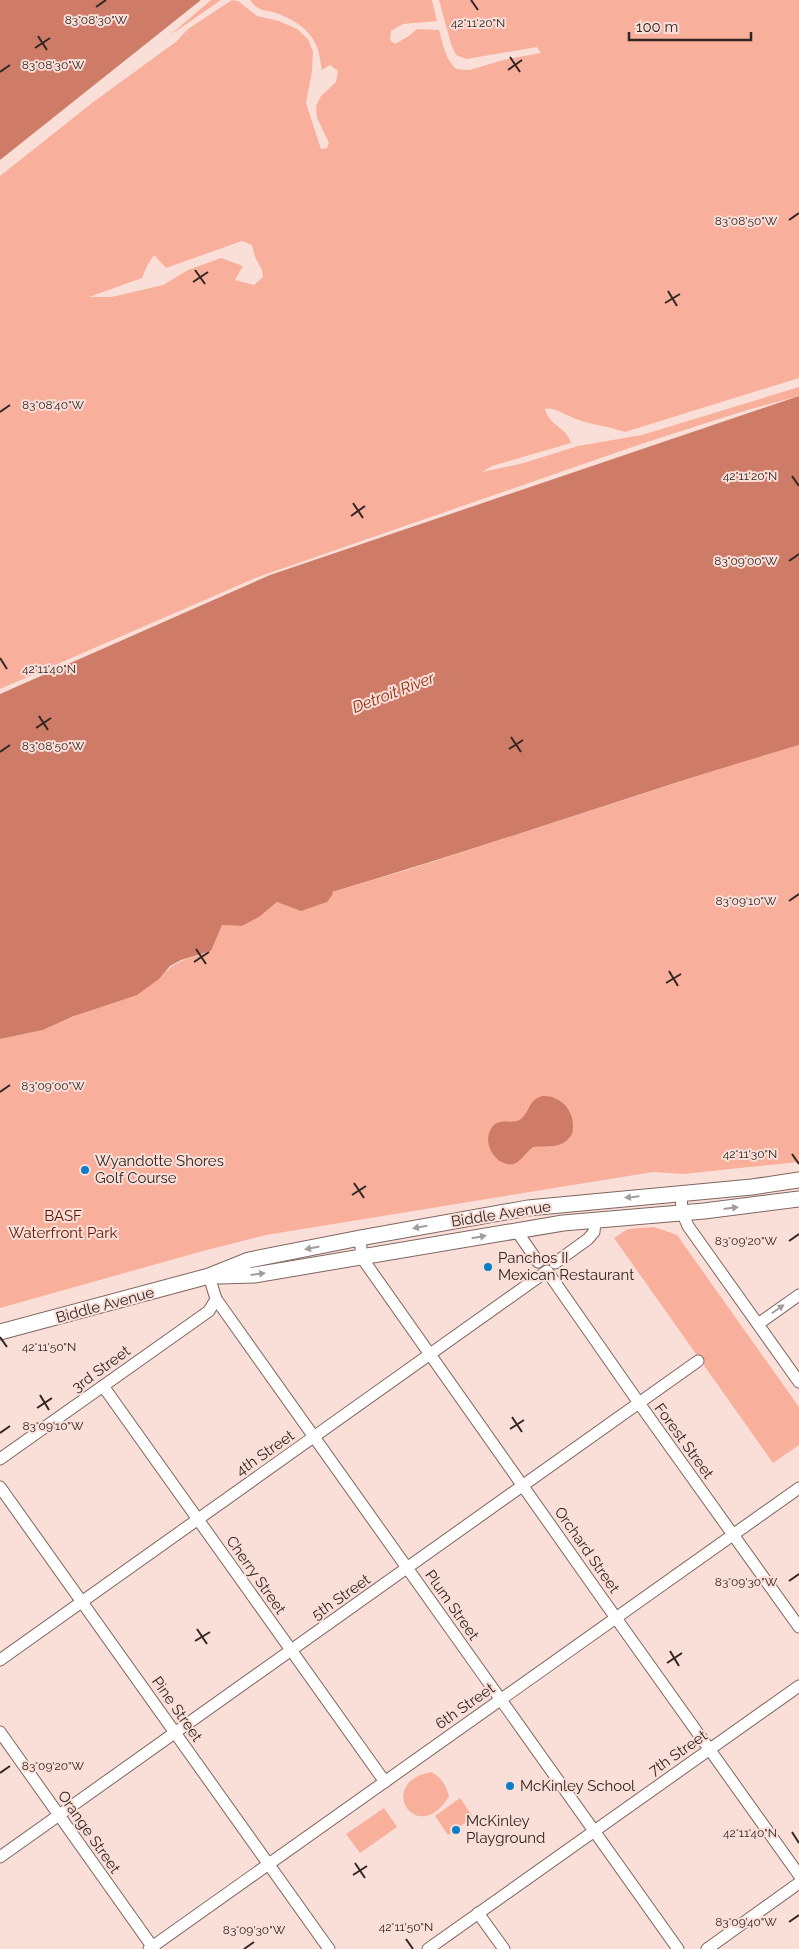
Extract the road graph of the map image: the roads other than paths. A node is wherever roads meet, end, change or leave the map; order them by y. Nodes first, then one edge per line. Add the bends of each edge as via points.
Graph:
1 (799, 1180) edge
2 (681, 1194) junction
3 (799, 1199) edge
4 (682, 1212) junction
5 (595, 1220) junction
6 (516, 1230) junction
7 (360, 1238) junction
8 (362, 1258) junction
9 (538, 1262) dead end
10 (551, 1267) junction
11 (209, 1276) junction
12 (799, 1295) edge
13 (216, 1299) junction
14 (758, 1324) junction
15 (0, 1332) edge
16 (429, 1354) junction
17 (698, 1361) dead end
18 (799, 1382) edge
19 (103, 1386) junction
20 (639, 1403) junction
21 (314, 1436) junction
22 (0, 1459) edge
23 (524, 1485) junction
24 (0, 1487) edge
25 (799, 1488) edge
26 (198, 1519) junction
27 (734, 1535) junction
28 (407, 1568) junction
29 (82, 1601) junction
30 (616, 1618) junction
31 (799, 1627) edge
32 (291, 1650) junction
33 (0, 1660) edge
34 (799, 1686) edge
35 (501, 1700) junction
36 (0, 1732) edge
37 (175, 1732) junction
38 (710, 1749) junction
39 (384, 1782) junction
40 (59, 1815) junction
41 (594, 1831) junction
42 (0, 1857) edge
43 (269, 1864) junction
44 (799, 1875) edge
45 (799, 1884) edge
46 (478, 1914) junction
47 (152, 1948) edge
48 (329, 1949) edge
49 (428, 1949) edge
50 (504, 1949) edge
51 (678, 1949) edge
52 (707, 1949) edge

1 - 2 main road, Biddle Avenue
2 - 4 street
2 -> 7 main road, Biddle Avenue via 528,1208
4 -> 3 main road, Biddle Avenue
4 - 5 main road, Biddle Avenue
4 - 14 street via 688,1226
5 - 6 main road, Biddle Avenue
5 - 10 street, 4th Street via 594,1232 588,1239
8 -> 6 main road, Biddle Avenue
6 - 9 street
7 - 8 street, Orchard Street
7 -> 11 main road, Biddle Avenue via 249,1260
11 -> 8 main road, Biddle Avenue via 254,1275
8 - 16 street, Orchard Street
10 - 16 street, 4th Street
10 - 20 street, Forest Street
11 - 13 street, Plum Street
11 - 15 main road, Biddle Avenue
14 -> 12 street
13 - 19 street, 3rd Street via 209,1311
13 - 21 street, Plum Street
14 - 18 street
16 - 21 street, 4th Street
16 - 23 street, Orchard Street
17 - 20 street, 5th Street
19 - 22 street, 3rd Street
19 - 26 street, Cherry Street
20 - 23 street, 5th Street
20 - 27 street, Forest Street
21 - 26 street, 4th Street
21 - 28 street, Plum Street
23 - 28 street, 5th Street
23 - 30 street, Orchard Street
24 - 29 street, Pine Street
25 - 27 street, 6th Street
26 - 29 street, 4th Street
26 - 32 street, Cherry Street
27 - 30 street, 6th Street
27 - 31 street, Forest Street
28 - 32 street, 5th Street
28 - 35 street, Plum Street
29 - 33 street, 4th Street
29 - 37 street, Pine Street
30 - 35 street, 6th Street
30 - 38 street, Orchard Street
32 - 37 street, 5th Street
32 - 39 street, Cherry Street
34 - 38 street, 7th Street
35 - 39 street, 6th Street
35 - 41 street, Plum Street
36 - 40 street, Orange Street
37 - 40 street, 5th Street
37 - 43 street, Pine Street
38 - 41 street, 7th Street
38 - 44 street, Orchard Street
39 - 43 street, 6th Street
40 - 42 street, 5th Street
40 - 47 street, Orange Street
41 - 46 street, 7th Street
41 - 51 street, Plum Street
43 - 47 street, 6th Street
43 - 48 street, Pine Street
45 - 52 street
46 - 49 street, 7th Street
46 - 50 street

